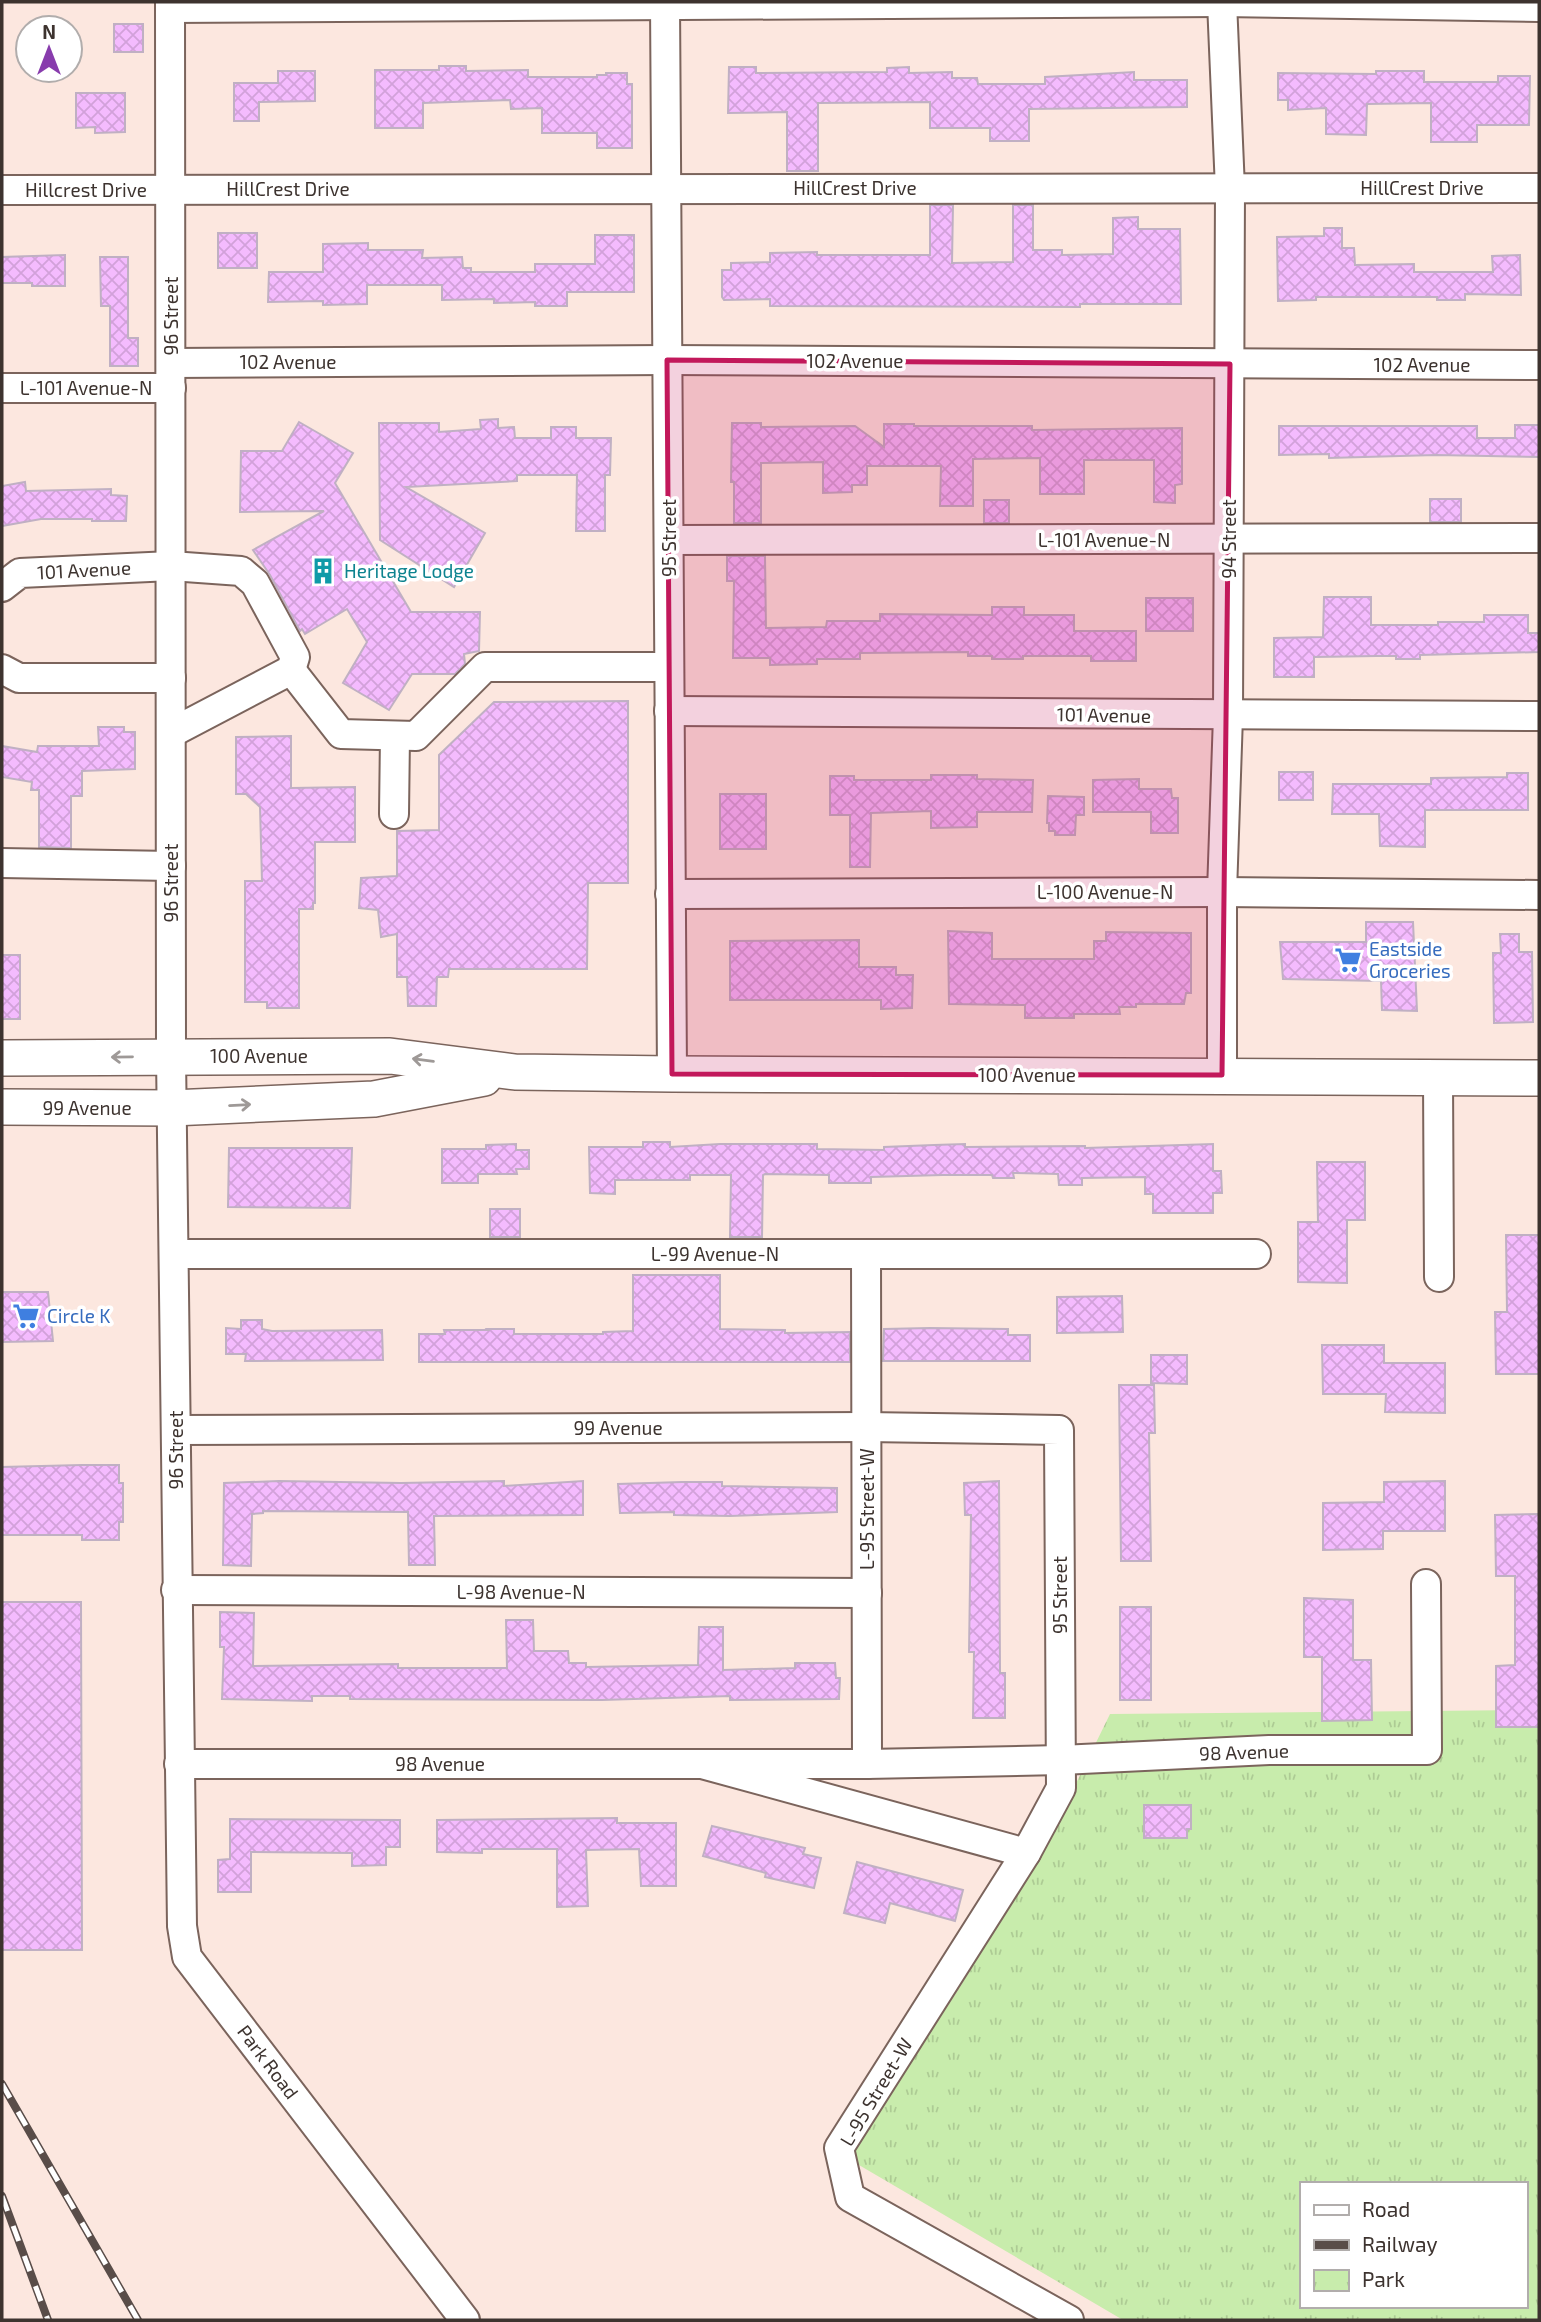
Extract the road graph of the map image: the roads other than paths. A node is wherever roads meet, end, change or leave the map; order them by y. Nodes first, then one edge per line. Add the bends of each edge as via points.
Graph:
1 (1222, 2) edge
2 (665, 4) edge
3 (170, 5) edge
4 (1539, 7) edge
5 (666, 188) junction
6 (1539, 188) edge
7 (1230, 189) junction
8 (2, 190) edge
9 (171, 190) junction
10 (667, 360) junction
11 (1230, 364) junction
12 (1539, 365) edge
13 (171, 375) junction
14 (2, 387) edge
15 (1539, 538) edge
16 (669, 540) junction
17 (1228, 540) junction
18 (171, 566) junction
19 (2, 587) edge
20 (669, 667) junction
21 (2, 669) edge
22 (291, 670) junction
23 (172, 678) junction
24 (669, 711) junction
25 (1228, 716) junction
26 (1539, 716) edge
27 (172, 733) junction
28 (395, 736) junction
29 (394, 814) dead end
30 (2, 863) edge
31 (172, 866) junction
32 (1222, 892) junction
33 (670, 894) junction
34 (1539, 895) edge
35 (171, 1056) junction
36 (2, 1058) edge
37 (515, 1072) junction
38 (672, 1074) junction
39 (1222, 1075) junction
40 (1438, 1077) junction
41 (1539, 1077) edge
42 (2, 1107) edge
43 (172, 1108) junction
44 (174, 1254) junction
45 (866, 1254) junction
46 (1256, 1254) dead end
47 (1439, 1277) dead end
48 (866, 1427) junction
49 (176, 1430) junction
50 (1059, 1430) joint
51 (1426, 1584) dead end
52 (176, 1590) junction
53 (867, 1593) junction
54 (1061, 1760) junction
55 (179, 1764) junction
56 (702, 1764) junction
57 (867, 1764) junction
58 (1026, 1853) junction
59 (465, 2320) edge
60 (1069, 2320) edge

1 - 2 street
1 - 4 street
1 - 7 street, 94 Street
2 - 3 street
2 - 5 street, 95 Street
3 - 9 street, 96 Street
5 - 7 street, HillCrest Drive
5 - 9 street, HillCrest Drive
5 - 10 street, 95 Street
6 - 7 street, HillCrest Drive
7 - 11 street, 94 Street
8 - 9 street, Hillcrest Drive
9 - 13 street, 96 Street
10 - 11 street, 102 Avenue
10 - 13 street, 102 Avenue
10 - 16 street, 95 Street
11 - 12 street, 102 Avenue
11 - 17 street, 94 Street
13 - 14 street, L-101 Avenue-N
13 - 18 street, 96 Street
15 - 17 street, L-101 Avenue-N
16 - 17 street, L-101 Avenue-N
16 - 20 street, 95 Street
17 - 25 street, 94 Street
18 - 19 street, 101 Avenue via 20,573
18 - 22 street, 101 Avenue via 241,571 255,583 295,657
18 - 23 street, 96 Street
20 - 24 street, 95 Street
20 - 28 street via 485,667 416,736
21 - 23 street via 19,678
22 - 27 street
22 - 28 street via 341,734
23 - 27 street, 96 Street
24 - 25 street, 101 Avenue
24 - 33 street, 95 Street
25 - 26 street, 101 Avenue
25 - 32 street, 94 Street
27 - 31 street, 96 Street
28 - 29 street
30 - 31 street
31 - 35 street, 96 Street
32 - 33 street, L-100 Avenue-N
32 - 34 street, L-100 Avenue-N
32 - 39 street, 94 Street
33 - 38 street, 95 Street
35 -> 36 main road, 100 Avenue
37 -> 35 main road, 100 Avenue via 390,1056
35 - 43 street, 96 Street
37 - 38 main road, 100 Avenue
43 -> 37 main road, 100 Avenue via 374,1099
38 - 39 main road, 100 Avenue
39 - 40 main road, 100 Avenue
40 - 41 main road, 100 Avenue
40 - 47 street
42 - 43 main road, 99 Avenue
43 - 44 street, 96 Street
44 - 45 street, L-99 Avenue-N
44 - 49 street, 96 Street
45 - 46 street, L-99 Avenue-N
45 - 48 street, L-95 Street-W
48 - 49 street, 99 Avenue
48 - 50 street, 99 Avenue
48 - 53 street, L-95 Street-W
49 - 52 street, 96 Street
50 - 54 street, 95 Street
51 - 54 street, 98 Avenue via 1427,1749 1269,1750
52 - 53 street, L-98 Avenue-N
52 - 55 street, 96 Street
53 - 57 street, L-95 Street-W
54 - 57 street, 98 Avenue
54 - 58 street via 1061,1788
55 - 56 street, 98 Avenue
55 - 59 street, Park Road via 182,1926 187,1957
56 - 57 street, 98 Avenue
56 - 58 street, 98 Avenue
58 - 60 street, L-95 Street-W via 839,2148 850,2197

